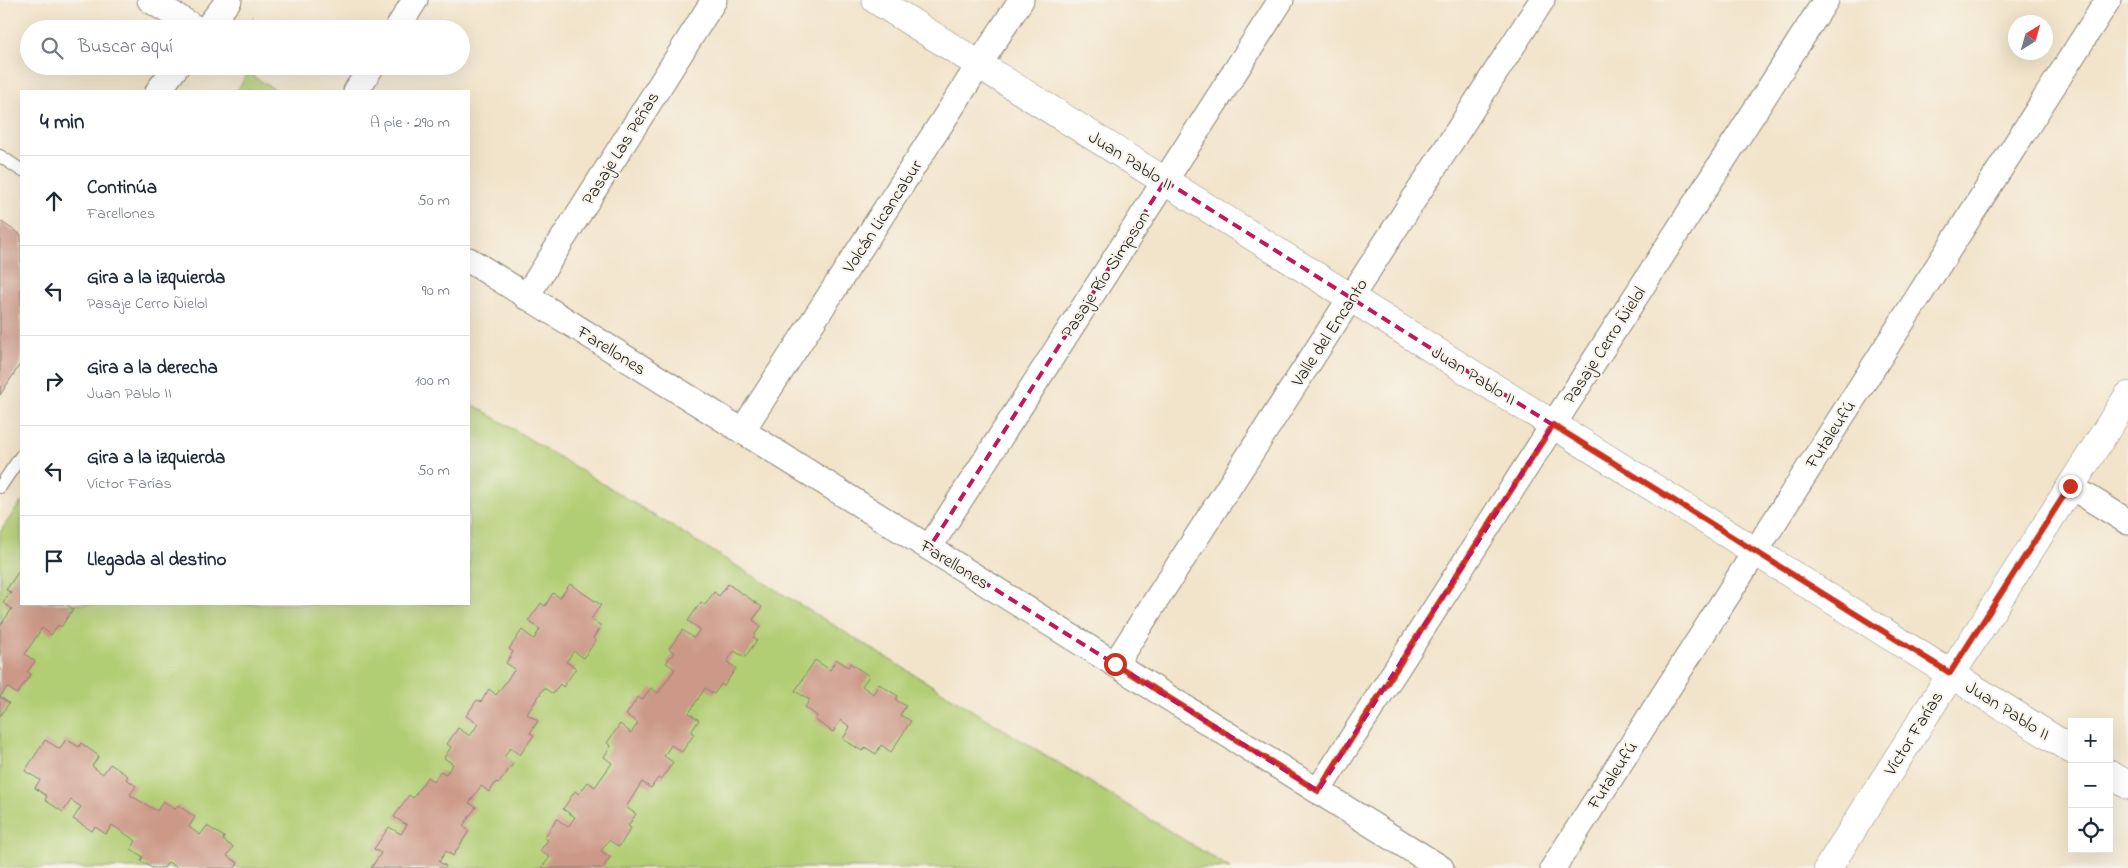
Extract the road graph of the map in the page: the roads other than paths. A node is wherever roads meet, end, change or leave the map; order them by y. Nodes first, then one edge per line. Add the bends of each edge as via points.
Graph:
1 (150, 0) edge
2 (229, 0) edge
3 (415, 0) edge
4 (714, 0) edge
5 (876, 0) edge
6 (1021, 0) edge
7 (1281, 0) edge
8 (1542, 0) edge
9 (1826, 0) edge
10 (2108, 0) edge
11 (182, 20) edge
12 (213, 20) edge
13 (403, 20) edge
14 (979, 65) junction
15 (170, 75) edge
16 (366, 75) edge
17 (159, 90) edge
18 (357, 90) edge
19 (0, 156) edge
20 (20, 169) edge
21 (1165, 181) junction
22 (470, 261) edge
23 (526, 296) junction
24 (1351, 298) junction
25 (2128, 396) edge
26 (1553, 425) junction
27 (742, 431) junction
28 (20, 458) edge
29 (2070, 486) junction
30 (0, 488) edge
31 (2128, 522) edge
32 (929, 548) junction
33 (1755, 551) junction
34 (1115, 664) junction
35 (1950, 673) junction
36 (2068, 747) edge
37 (2113, 776) edge
38 (2128, 785) edge
39 (1318, 791) junction
40 (1835, 866) edge
41 (1442, 868) edge
42 (1553, 868) edge

1 - 11 street
2 - 12 street
3 - 13 street
4 - 23 street, Pasaje Las Peñas
5 - 14 street, Juan Pablo II
6 - 14 street, Volcán Licancabur
7 - 21 street, Pasaje Río Simpson
8 - 24 street, Valle del Encanto
9 - 26 street, Pasaje Cerro Ñielol
10 - 33 street, Futaleufú
14 - 21 street, Juan Pablo II
14 - 27 street, Volcán Licancabur
15 - 17 street
16 - 18 street
19 - 20 lane
21 - 24 street, Juan Pablo II
21 - 32 street, Pasaje Río Simpson
22 - 23 street, Farellones
23 - 27 street, Farellones
24 - 26 street, Juan Pablo II
24 - 34 street, Valle del Encanto
25 - 29 street, Víctor Farías
26 - 33 street, Juan Pablo II
26 - 39 street, Pasaje Cerro Ñielol
27 - 32 street, Farellones
28 - 30 lane
29 - 31 street
29 - 35 street, Víctor Farías
32 - 34 street, Farellones
33 - 35 street, Juan Pablo II
33 - 42 street, Futaleufú
34 - 39 street, Farellones
35 - 36 street, Juan Pablo II
35 - 40 street, Víctor Farías
37 - 38 street
39 - 41 street, Farellones

